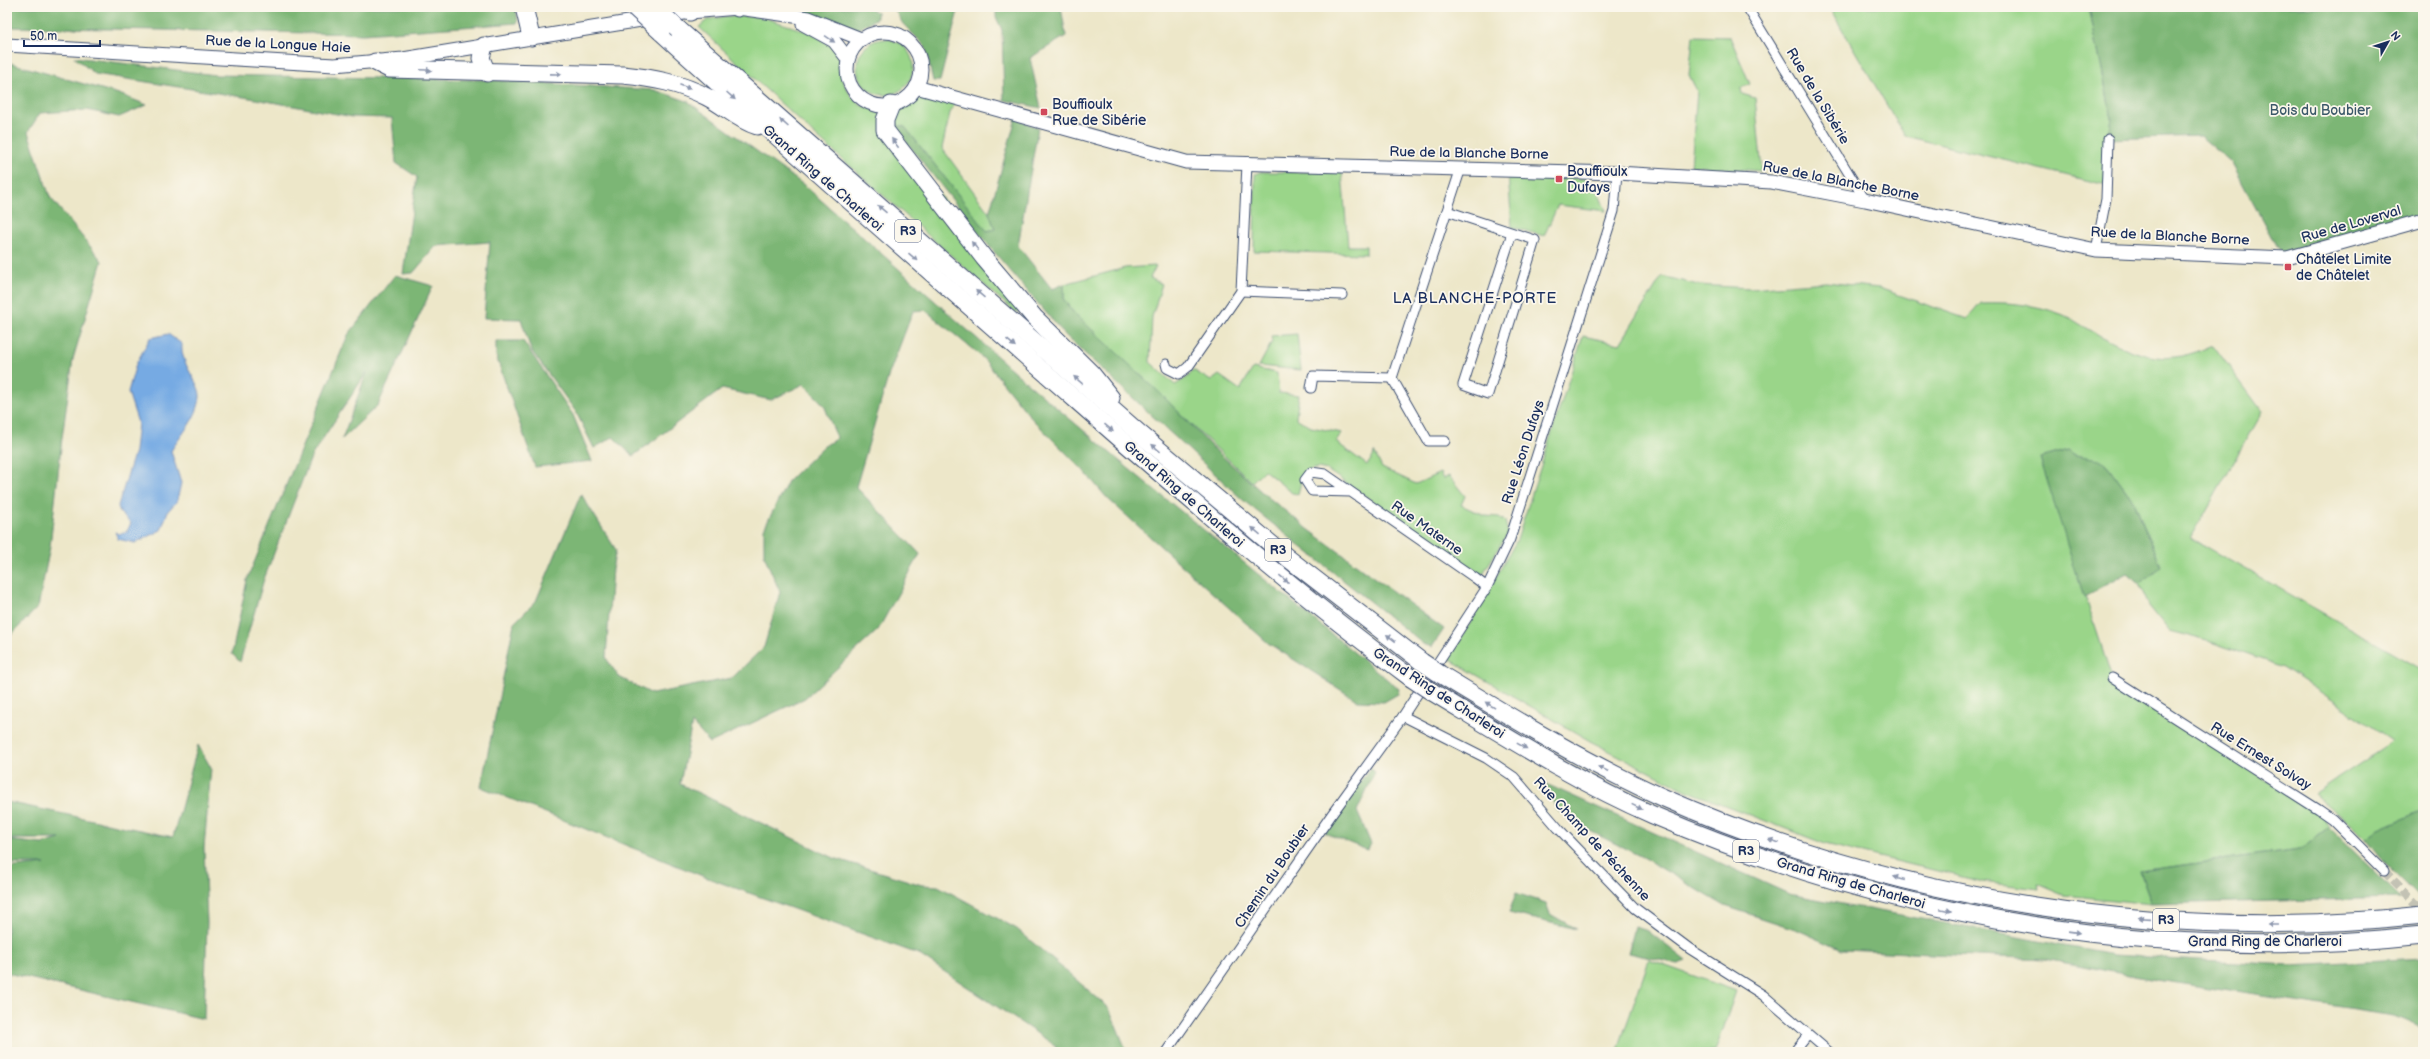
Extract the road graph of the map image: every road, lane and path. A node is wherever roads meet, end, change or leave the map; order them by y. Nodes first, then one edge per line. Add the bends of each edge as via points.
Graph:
1 (524, 7) edge
2 (634, 7) edge
3 (656, 7) edge
4 (1747, 7) edge
5 (737, 8) edge
6 (691, 9) edge
7 (783, 15) junction
8 (531, 37) junction
9 (861, 39) junction
10 (7, 45) edge
11 (484, 46) junction
12 (848, 60) junction
13 (375, 62) junction
14 (487, 73) junction
15 (916, 86) junction
16 (891, 105) junction
17 (768, 130) junction
18 (2108, 139) dead end
19 (1247, 164) junction
20 (1461, 168) junction
21 (1617, 173) junction
22 (1865, 200) junction
23 (1447, 211) junction
24 (2423, 220) edge
25 (1512, 233) junction
26 (2096, 250) junction
27 (2287, 258) joint
28 (1241, 291) junction
29 (1342, 295) dead end
30 (1166, 364) dead end
31 (1392, 378) junction
32 (1311, 388) dead end
33 (1139, 433) junction
34 (1445, 441) dead end
35 (1351, 492) dead end
36 (1487, 587) junction
37 (2112, 678) dead end
38 (1403, 716) junction
39 (2384, 871) tunnel mouth
40 (2423, 905) edge
41 (2423, 915) edge
42 (2312, 924) junction
43 (2423, 935) edge
44 (2384, 939) junction
45 (2423, 944) edge
46 (1808, 1035) junction
47 (1166, 1052) edge
48 (1794, 1052) edge
49 (1829, 1052) edge

1 - 8 highway
2 -> 17 highway, Grand Ring de Charleroi / R3, bridge
33 -> 3 highway, Grand Ring de Charleroi / R3, bridge
4 - 22 street, Rue de la Sibérie
5 - 6 street, Rue de la Longue Haie
5 - 7 street, Rue de la Longue Haie
6 - 8 street, Rue de la Longue Haie
7 - 9 street, Rue de la Longue Haie via 808,18
7 -> 12 street, Rue de la Longue Haie via 834,41
8 - 11 street, Rue de la Longue Haie
9 - 12 street via 853,48
9 - 15 street via 884,32 896,34 907,40 916,50 920,62
10 - 13 street, Rue de la Longue Haie via 334,65
11 - 13 street, Rue de la Longue Haie
11 - 14 highway via 481,58
12 - 16 street via 848,78 857,94 872,104
13 -> 14 highway via 389,69
14 -> 17 highway via 617,75 655,79 683,86 708,97 742,121
15 - 16 street via 904,100
15 - 19 street, Rue de la Blanche Borne via 1186,162
33 -> 16 highway via 1091,373 1024,305 920,177 885,130 885,120
17 -> 44 highway, Grand Ring de Charleroi / R3, bridge via 1186,496 1340,625 1429,690 1518,744 1651,814 1793,869 1866,890 2015,924 2092,934 2246,944
18 - 26 street via 2106,199
19 - 20 street, Rue de la Blanche Borne
19 - 28 street
20 - 21 street, Rue de la Blanche Borne
20 - 23 street
21 - 22 street, Rue de la Blanche Borne via 1771,182
21 - 36 street, Rue Léon Dufays via 1614,211 1510,538
22 - 26 street, Rue de la Blanche Borne
23 - 25 street
23 - 31 street
24 - 27 street, Rue de Loverval
25 - 25 street via 1463,384 1488,394 1535,240
26 - 27 street, Rue de la Blanche Borne
28 - 29 street
28 - 30 street via 1188,367 1179,374
31 - 32 street via 1313,376
31 - 34 street via 1428,441
42 -> 33 highway, Grand Ring de Charleroi / R3, bridge via 2246,924 2096,915 1950,891 1864,869 1731,826 1593,764 1440,674 1295,564
35 - 36 street, Rue Materne
36 - 38 street, Rue Léon Dufays
37 - 39 street, Rue Ernest Solvay via 2332,819
38 - 46 street, Rue Champ de Péchenne via 1486,758 1514,777 1558,828 1634,908 1690,949 1763,995
38 - 47 street, Chemin du Boubier
40 - 42 highway via 2348,913
41 - 42 highway, Grand Ring de Charleroi / R3
43 - 44 highway, Grand Ring de Charleroi / R3
44 - 45 highway via 2406,946
46 - 48 street
46 - 49 street, Rue Champ de Péchenne

